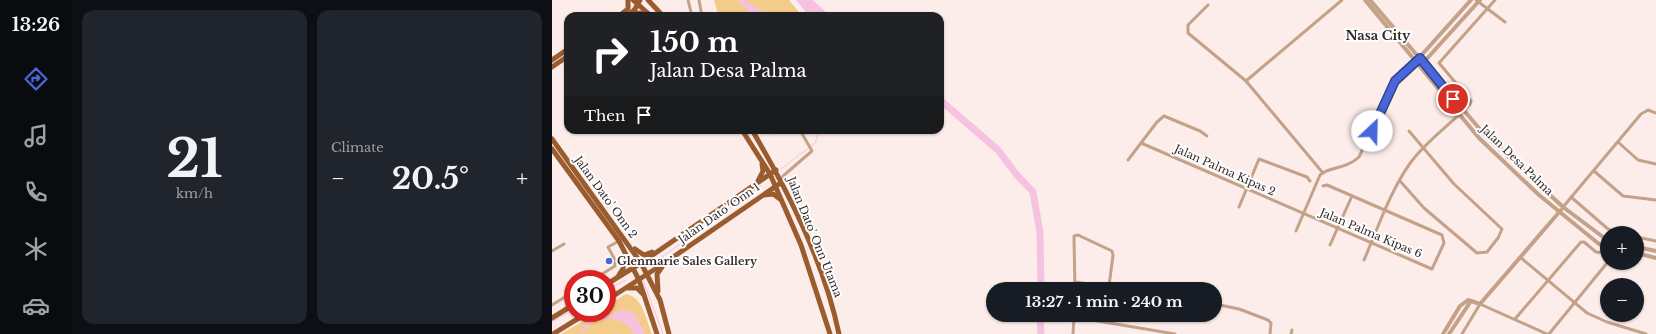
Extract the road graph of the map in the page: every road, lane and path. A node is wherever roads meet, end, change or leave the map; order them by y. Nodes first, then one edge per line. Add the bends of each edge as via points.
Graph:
1 (628, 0) edge
2 (633, 0) edge
3 (688, 0) edge
4 (699, 0) edge
5 (1342, 0) edge
6 (1365, 0) edge
7 (1370, 0) edge
8 (1471, 0) edge
9 (1495, 0) edge
10 (649, 1) edge
11 (1478, 1) edge
12 (639, 2) edge
13 (1208, 5) dead end
14 (1487, 8) junction
15 (624, 12) edge
16 (632, 12) edge
17 (648, 12) edge
18 (660, 12) edge
19 (691, 12) edge
20 (701, 12) edge
21 (1505, 22) dead end
22 (564, 52) edge
23 (564, 59) edge
24 (552, 60) edge
25 (1417, 61) junction
26 (1422, 64) junction
27 (552, 67) edge
28 (1246, 81) junction
29 (1463, 112) junction
30 (1656, 113) edge
31 (1460, 115) junction
32 (1409, 132) dead end
33 (745, 134) edge
34 (754, 134) edge
35 (802, 134) edge
36 (1206, 136) dead end
37 (552, 139) edge
38 (1618, 142) junction
39 (1140, 143) junction
40 (1423, 148) junction
41 (552, 149) edge
42 (761, 158) junction
43 (1128, 160) dead end
44 (1656, 164) edge
45 (776, 170) junction
46 (1594, 171) junction
47 (1323, 173) junction
48 (770, 174) junction
49 (1310, 181) dead end
50 (1400, 181) junction
51 (782, 182) junction
52 (756, 183) junction
53 (776, 186) junction
54 (1323, 186) dead end
55 (1246, 189) junction
56 (761, 195) junction
57 (1352, 196) junction
58 (1571, 198) junction
59 (1656, 200) edge
60 (784, 205) junction
61 (1239, 207) dead end
62 (1563, 207) junction
63 (1385, 210) junction
64 (1559, 211) junction
65 (1303, 214) junction
66 (1604, 226) edge
67 (1337, 229) junction
68 (1296, 231) dead end
69 (1600, 235) edge
70 (1644, 238) edge
71 (622, 240) junction
72 (1656, 241) edge
73 (1371, 243) junction
74 (564, 244) dead end
75 (1600, 244) edge
76 (1330, 245) dead end
77 (552, 246) edge
78 (664, 247) junction
79 (1644, 249) edge
80 (553, 250) edge
81 (1600, 252) edge
82 (1656, 252) edge
83 (626, 255) junction
84 (1644, 255) edge
85 (1520, 256) junction
86 (1655, 257) edge
87 (1364, 260) dead end
88 (666, 262) junction
89 (641, 263) junction
90 (633, 268) junction
91 (608, 270) edge
92 (1601, 270) edge
93 (648, 275) junction
94 (617, 278) joint
95 (1548, 279) junction
96 (639, 280) junction
97 (1075, 282) edge
98 (1110, 282) edge
99 (627, 288) junction
100 (616, 295) edge
101 (645, 296) junction
102 (564, 298) edge
103 (660, 300) junction
104 (1471, 301) junction
105 (1575, 303) junction
106 (1480, 304) junction
107 (552, 305) edge
108 (1222, 305) edge
109 (564, 311) edge
110 (552, 318) edge
111 (1515, 319) junction
112 (572, 322) edge
113 (1074, 322) edge
114 (1108, 322) edge
115 (836, 324) junction
116 (829, 326) junction
117 (553, 334) edge
118 (657, 334) edge
119 (669, 334) edge
120 (830, 334) edge
121 (838, 334) edge
122 (1073, 334) edge
123 (1175, 334) edge
124 (1270, 334) edge
125 (1443, 334) edge
126 (1449, 334) edge
127 (1462, 334) edge
128 (1548, 334) edge
129 (1646, 334) edge

1 - 15 main road via 628,9
2 - 12 main road
3 - 19 street
4 - 20 street
5 - 28 street
6 - 25 street
7 - 25 street
8 - 25 street
9 - 14 street
10 - 18 main road
11 - 14 street
11 - 26 street
12 - 16 main road
12 - 17 main road
13 - 28 street via 1188,25 1188,33
14 - 21 street
14 - 29 street via 1439,63 1471,101
22 - 24 main road
23 - 27 main road
25 - 26 street
25 - 26 street
25 - 47 street via 1395,81 1359,157 1352,164
26 - 29 street, Jalan Desa Palma
26 - 31 street, Jalan Desa Palma
28 - 47 street
29 - 31 street
29 - 62 street, Jalan Desa Palma via 1505,155
30 - 38 street via 1648,110 1641,114
31 - 40 street
31 - 64 street, Jalan Desa Palma via 1489,147
32 - 40 street
33 - 42 main road, Jalan Dato' Onn Utama
34 - 45 main road, Jalan Dato' Onn Utama
35 - 51 street via 812,151 783,176
36 - 39 street via 1164,116
37 - 71 main road, Jalan Dato' Onn 2
38 - 44 street via 1638,160
38 - 46 street
39 - 43 street
39 - 55 street, Jalan Palma Kipas 2
40 - 50 street
40 - 50 street via 1454,184 1502,229 1498,238 1487,252 1477,254 1424,208
41 - 71 main road, Jalan Dato' Onn 2
42 - 48 main road, Jalan Dato' Onn Utama
42 - 52 main road via 763,171
45 - 48 main road, Jalan Dato' Onn 1
45 - 51 main road, Jalan Dato' Onn Utama
46 - 58 street
46 - 59 street via 1623,196
47 - 65 street
48 - 52 main road, Jalan Dato' Onn 1
48 - 53 main road, Jalan Dato' Onn Utama
49 - 55 street via 1307,177 1259,159
50 - 63 street
51 - 53 main road, Jalan Dato' Onn 1
51 - 115 main road, Jalan Dato' Onn Utama via 808,241 833,308
52 - 78 main road, Jalan Dato' Onn 1
53 - 56 main road, Jalan Dato' Onn 1
53 - 60 main road, Jalan Dato' Onn Utama
54 - 57 street
55 - 61 street
55 - 65 street, Jalan Palma Kipas 2
56 - 60 main road via 776,195
56 - 88 main road, Jalan Dato' Onn 1
57 - 63 street
57 - 67 street
58 - 62 street
58 - 66 street
60 - 116 main road, Jalan Dato' Onn Utama via 802,245
62 - 64 street
62 - 69 street, Jalan Desa Palma
63 - 73 street
63 - 73 street, Jalan Palma Kipas 6 via 1442,235 1444,243 1432,269
64 - 75 street, Jalan Desa Palma
64 - 85 street
65 - 67 street, Jalan Palma Kipas 6
65 - 68 street
67 - 73 street, Jalan Palma Kipas 6
67 - 76 street
70 - 72 street
71 - 78 main road via 644,255
71 - 83 main road, Jalan Dato' Onn 2
71 - 89 main road, Jalan Dato' Onn 2
71 - 91 street via 608,247 615,260 614,266
73 - 87 street
74 - 80 street
77 - 80 street
78 - 89 main road, Jalan Dato' Onn 1
79 - 82 street
81 - 95 street via 1582,241
83 - 90 main road, Jalan Dato' Onn 2
83 - 94 main road via 623,269
84 - 86 street
85 - 95 street
85 - 106 street
88 - 93 main road, Jalan Dato' Onn 1
88 - 103 main road via 657,274
89 - 90 main road, Jalan Dato' Onn 1
89 - 93 main road, Jalan Dato' Onn 2
90 - 94 main road, Jalan Dato' Onn 1
90 - 96 main road, Jalan Dato' Onn 2
92 - 105 street
93 - 96 main road, Jalan Dato' Onn 1
93 - 103 main road, Jalan Dato' Onn 2
95 - 105 street
95 - 111 street
96 - 99 main road, Jalan Dato' Onn 1
96 - 101 main road, Jalan Dato' Onn 2
97 - 98 street via 1074,236 1078,234 1112,250
99 - 100 main road, Jalan Dato' Onn 1
99 - 101 main road via 638,288
101 - 118 main road, Jalan Dato' Onn 2
102 - 107 street
103 - 119 main road, Jalan Dato' Onn 2
104 - 106 street
104 - 125 street via 1462,304
104 - 126 street
105 - 128 street
105 - 129 street via 1587,313
106 - 111 street
106 - 127 street
108 - 124 street via 1268,320 1271,324
109 - 110 main road
111 - 128 street
112 - 117 main road
113 - 122 street
114 - 123 street
115 - 116 main road
115 - 121 main road, Jalan Dato' Onn Utama
116 - 120 main road, Jalan Dato' Onn Utama

